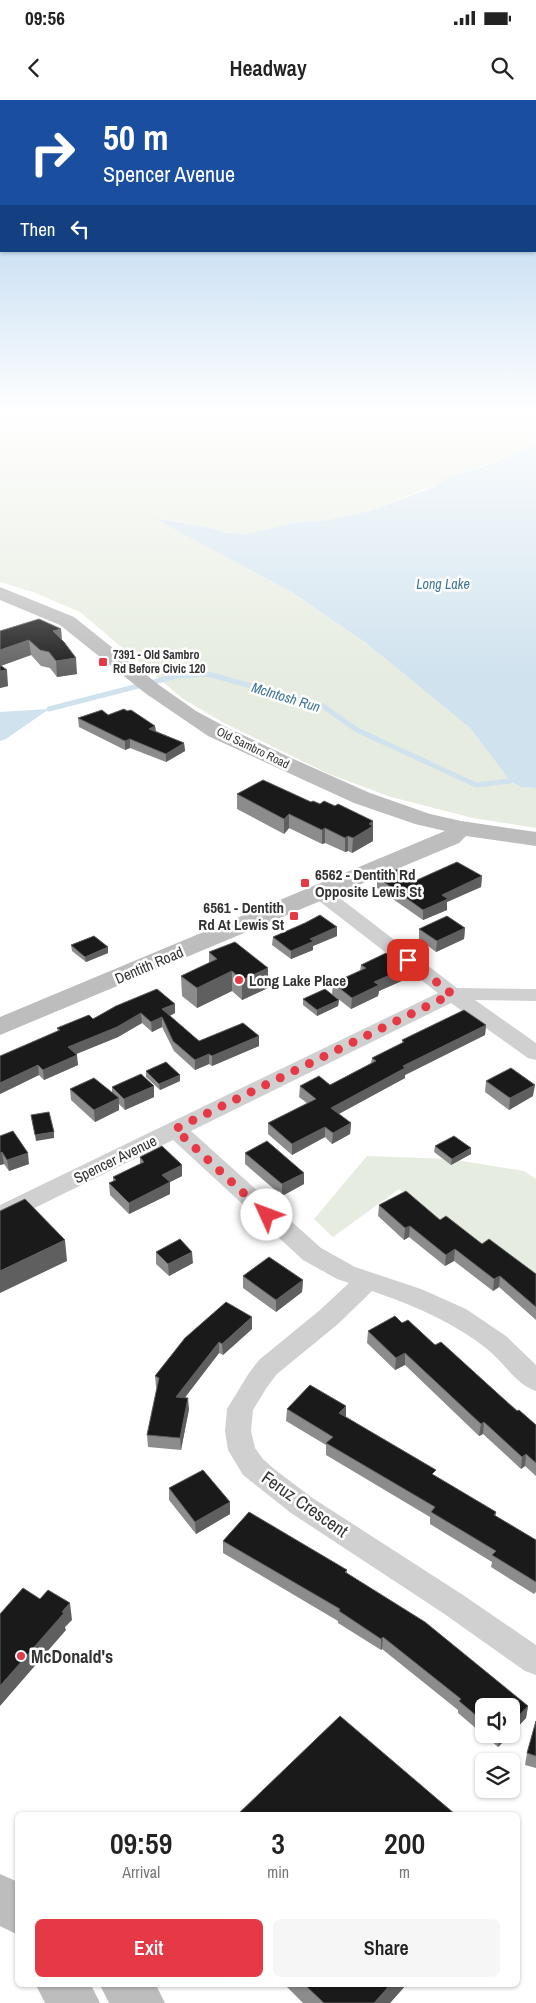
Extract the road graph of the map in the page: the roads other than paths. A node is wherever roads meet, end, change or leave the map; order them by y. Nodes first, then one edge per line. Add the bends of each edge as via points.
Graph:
1 (0, 594) edge
2 (461, 828) junction
3 (536, 839) edge
4 (321, 893) junction
5 (452, 994) junction
6 (536, 995) edge
7 (0, 1027) edge
8 (536, 1054) edge
9 (175, 1129) junction
10 (0, 1215) edge
11 (368, 1280) junction
12 (536, 1381) edge
13 (536, 1662) edge
14 (0, 1895) edge
15 (15, 1909) edge
16 (61, 1987) edge
17 (125, 1987) edge
18 (77, 2003) edge
19 (142, 2003) edge

1 - 2 main road, Old Sambro Road via 67,621 148,686 216,730 316,778 395,810
2 - 3 main road, Old Sambro Road
2 - 4 main road, Dentith Road via 451,838
4 - 5 street
4 - 7 main road, Dentith Road
5 - 6 street, Spencer Avenue
5 - 8 street
5 - 9 street, Spencer Avenue
9 - 10 street, Spencer Avenue
9 - 11 street via 312,1254 346,1273
11 - 12 street via 432,1304 471,1324
11 - 13 street, Feruz Crescent via 329,1318 268,1367 258,1380 240,1409 238,1431 242,1450 253,1467 301,1505 438,1593
14 - 15 main road
16 - 18 main road
17 - 19 main road

